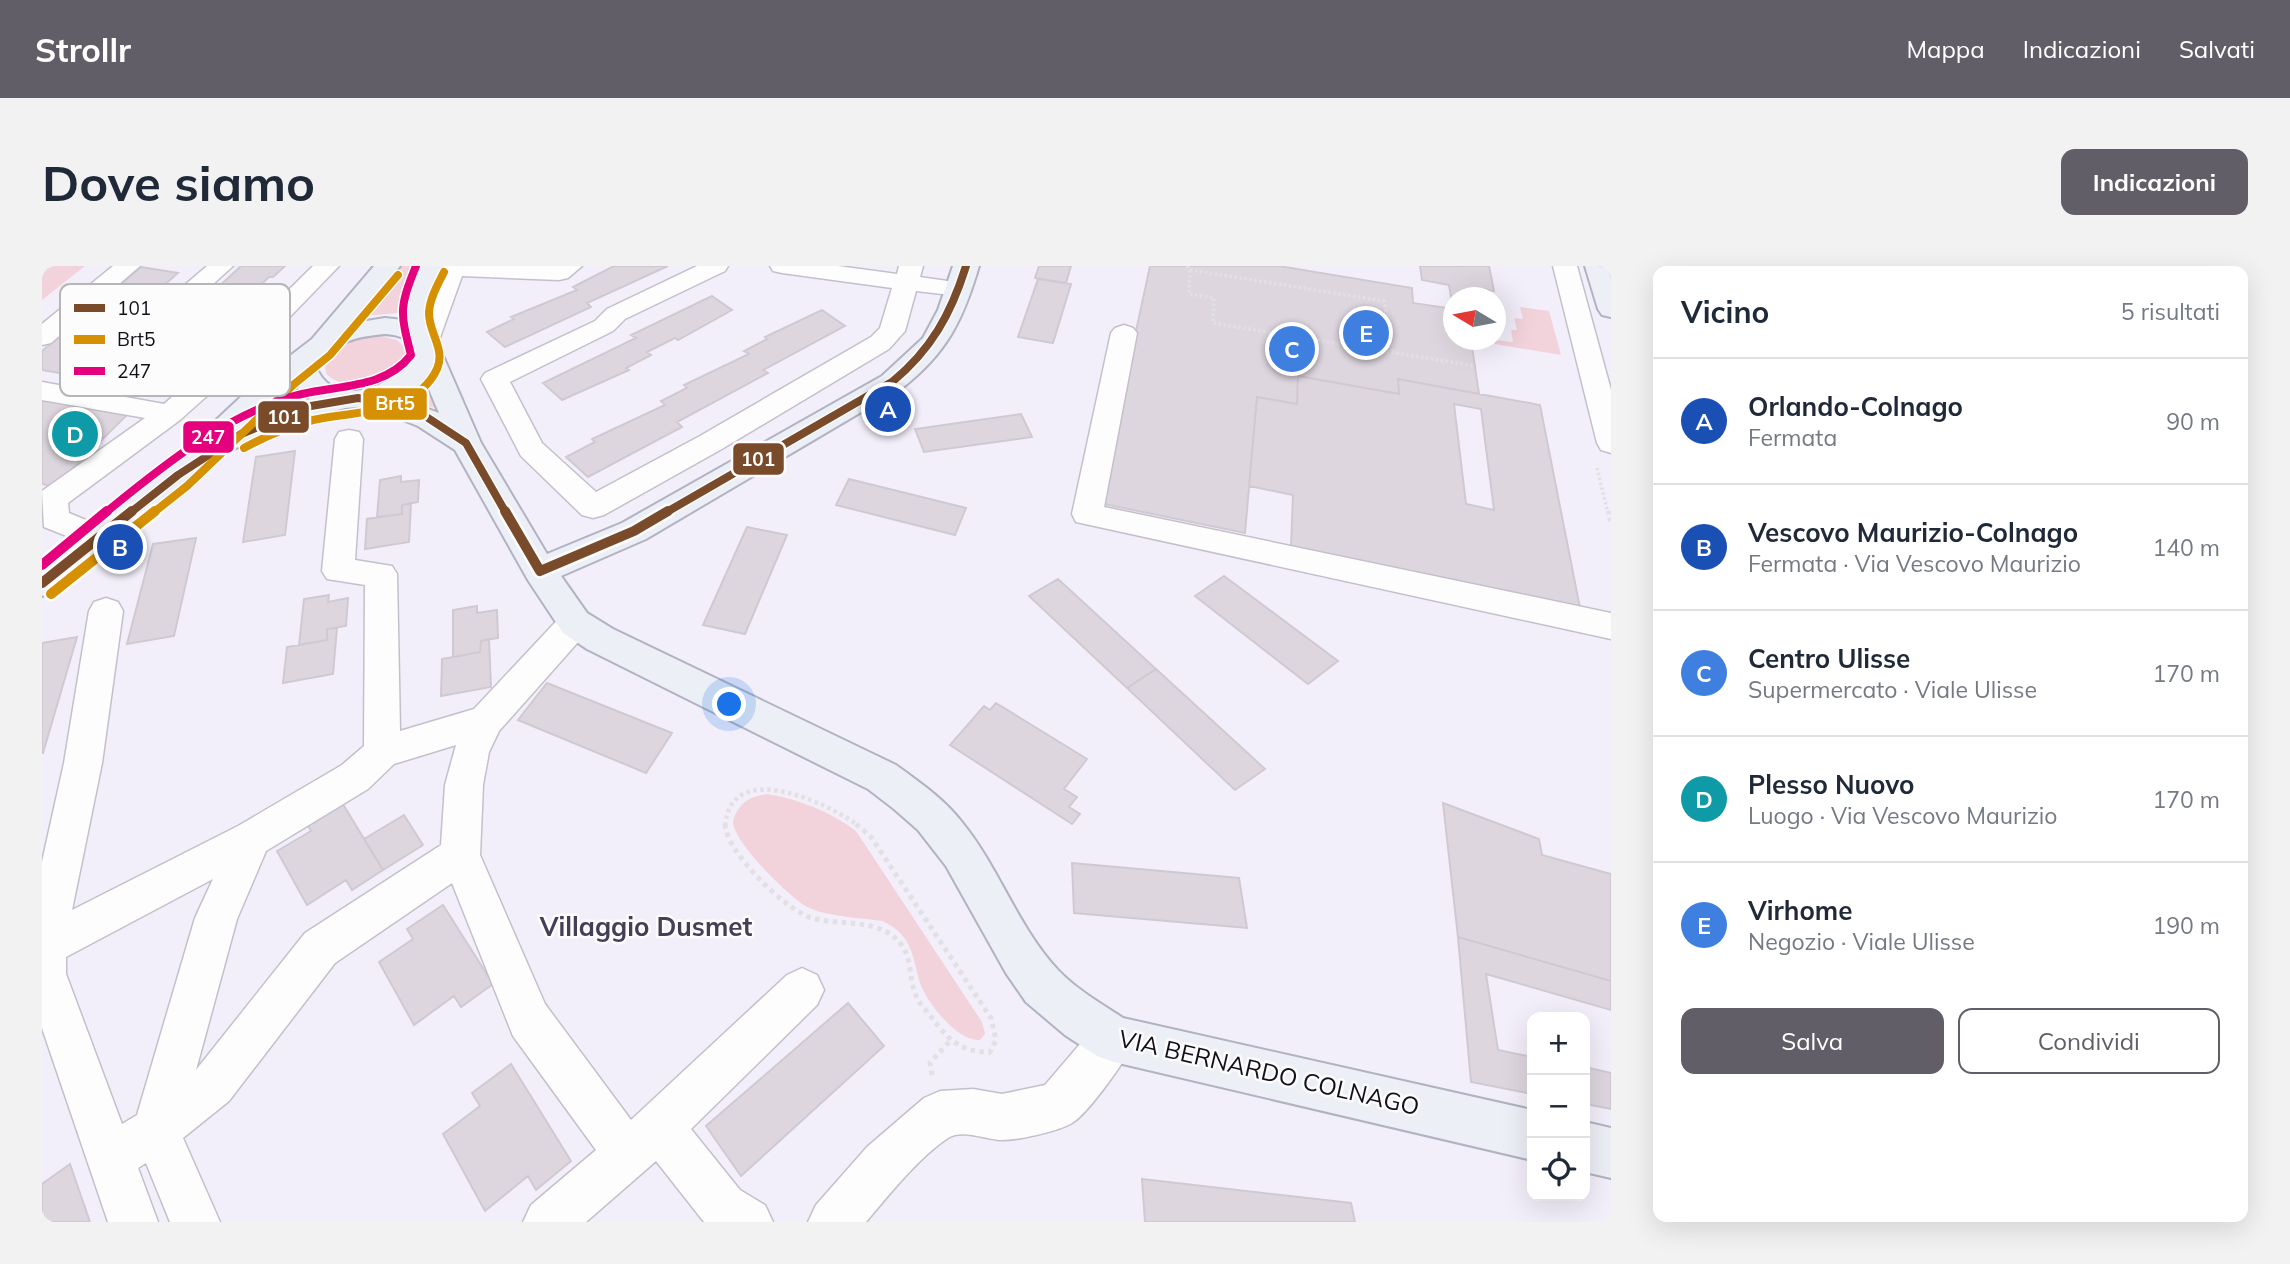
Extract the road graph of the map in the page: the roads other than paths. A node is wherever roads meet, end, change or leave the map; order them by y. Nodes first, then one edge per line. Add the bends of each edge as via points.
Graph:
1 (128, 266) edge
2 (221, 266) edge
3 (327, 266) edge
4 (387, 266) edge
5 (570, 266) edge
6 (716, 266) edge
7 (782, 266) edge
8 (1565, 266) edge
9 (1598, 266) edge
10 (445, 267) edge
11 (908, 274) edge
12 (963, 277) edge
13 (106, 284) edge
14 (200, 284) edge
15 (290, 303) edge
16 (1611, 309) edge
17 (60, 322) edge
18 (1124, 333) dead end
19 (42, 337) edge
20 (424, 344) junction
21 (317, 348) junction
22 (290, 369) edge
23 (42, 391) edge
24 (60, 394) edge
25 (70, 396) edge
26 (191, 396) edge
27 (261, 396) edge
28 (352, 399) junction
29 (170, 414) junction
30 (349, 439) dead end
31 (466, 443) junction
32 (1611, 443) edge
33 (177, 475) junction
34 (99, 538) junction
35 (540, 572) junction
36 (42, 583) edge
37 (106, 611) dead end
38 (575, 623) junction
39 (1611, 626) edge
40 (486, 720) junction
41 (382, 752) junction
42 (252, 839) junction
43 (460, 855) junction
44 (43, 947) edge
45 (802, 990) dead end
46 (1114, 1039) junction
47 (156, 1130) junction
48 (1527, 1134) edge
49 (643, 1140) junction
50 (1590, 1148) edge
51 (1611, 1153) edge
52 (110, 1158) junction
53 (133, 1222) edge
54 (195, 1222) edge
55 (548, 1222) edge
56 (748, 1222) edge
57 (833, 1222) edge

1 - 13 street
2 - 14 street
3 - 15 street
4 - 21 main road
5 - 10 street via 559,273
6 - 11 street via 495,379 531,449 593,507 880,344 892,331
7 - 11 street
8 - 32 street
9 - 16 main road
10 - 20 main road, VIA BERNARDO COLNAGO via 416,308
11 - 12 street
12 - 35 main road via 955,306 935,344 890,384 634,531
17 - 19 street
18 - 39 street via 1087,514
20 - 21 main road via 402,328 374,326 345,332
20 - 28 main road via 425,361 408,381 376,395
20 - 31 main road, VIA BERNARDO COLNAGO
21 - 22 main road
21 - 28 main road via 303,369 309,386 318,393
23 - 24 street
25 - 29 street
26 - 29 street
27 - 33 main road
28 - 31 main road via 384,402 425,416
28 - 33 main road via 311,406 262,423
29 - 34 street via 52,499 55,519
30 - 41 street via 338,571 381,574
31 - 35 main road, VIA BERNARDO COLNAGO
33 - 34 main road
34 - 36 main road
35 - 38 main road, VIA BERNARDO COLNAGO
37 - 44 street via 83,763
38 - 40 street
38 - 46 main road, VIA BERNARDO COLNAGO via 882,777 909,797 951,842 1035,977 1073,1013
40 - 41 street
40 - 43 street via 471,752 464,785
41 - 42 street via 355,777
42 - 44 street
42 - 47 street via 216,918
43 - 47 street via 320,948 213,1085
43 - 49 street via 529,1020
44 - 52 street via 45,974
45 - 49 street
46 - 48 main road, VIA BERNARDO COLNAGO
46 - 57 street via 1058,1106 1002,1117 973,1112 940,1114 884,1164
47 - 52 street
47 - 54 street
49 - 55 street
49 - 56 street via 723,1207
50 - 51 main road
52 - 53 street

